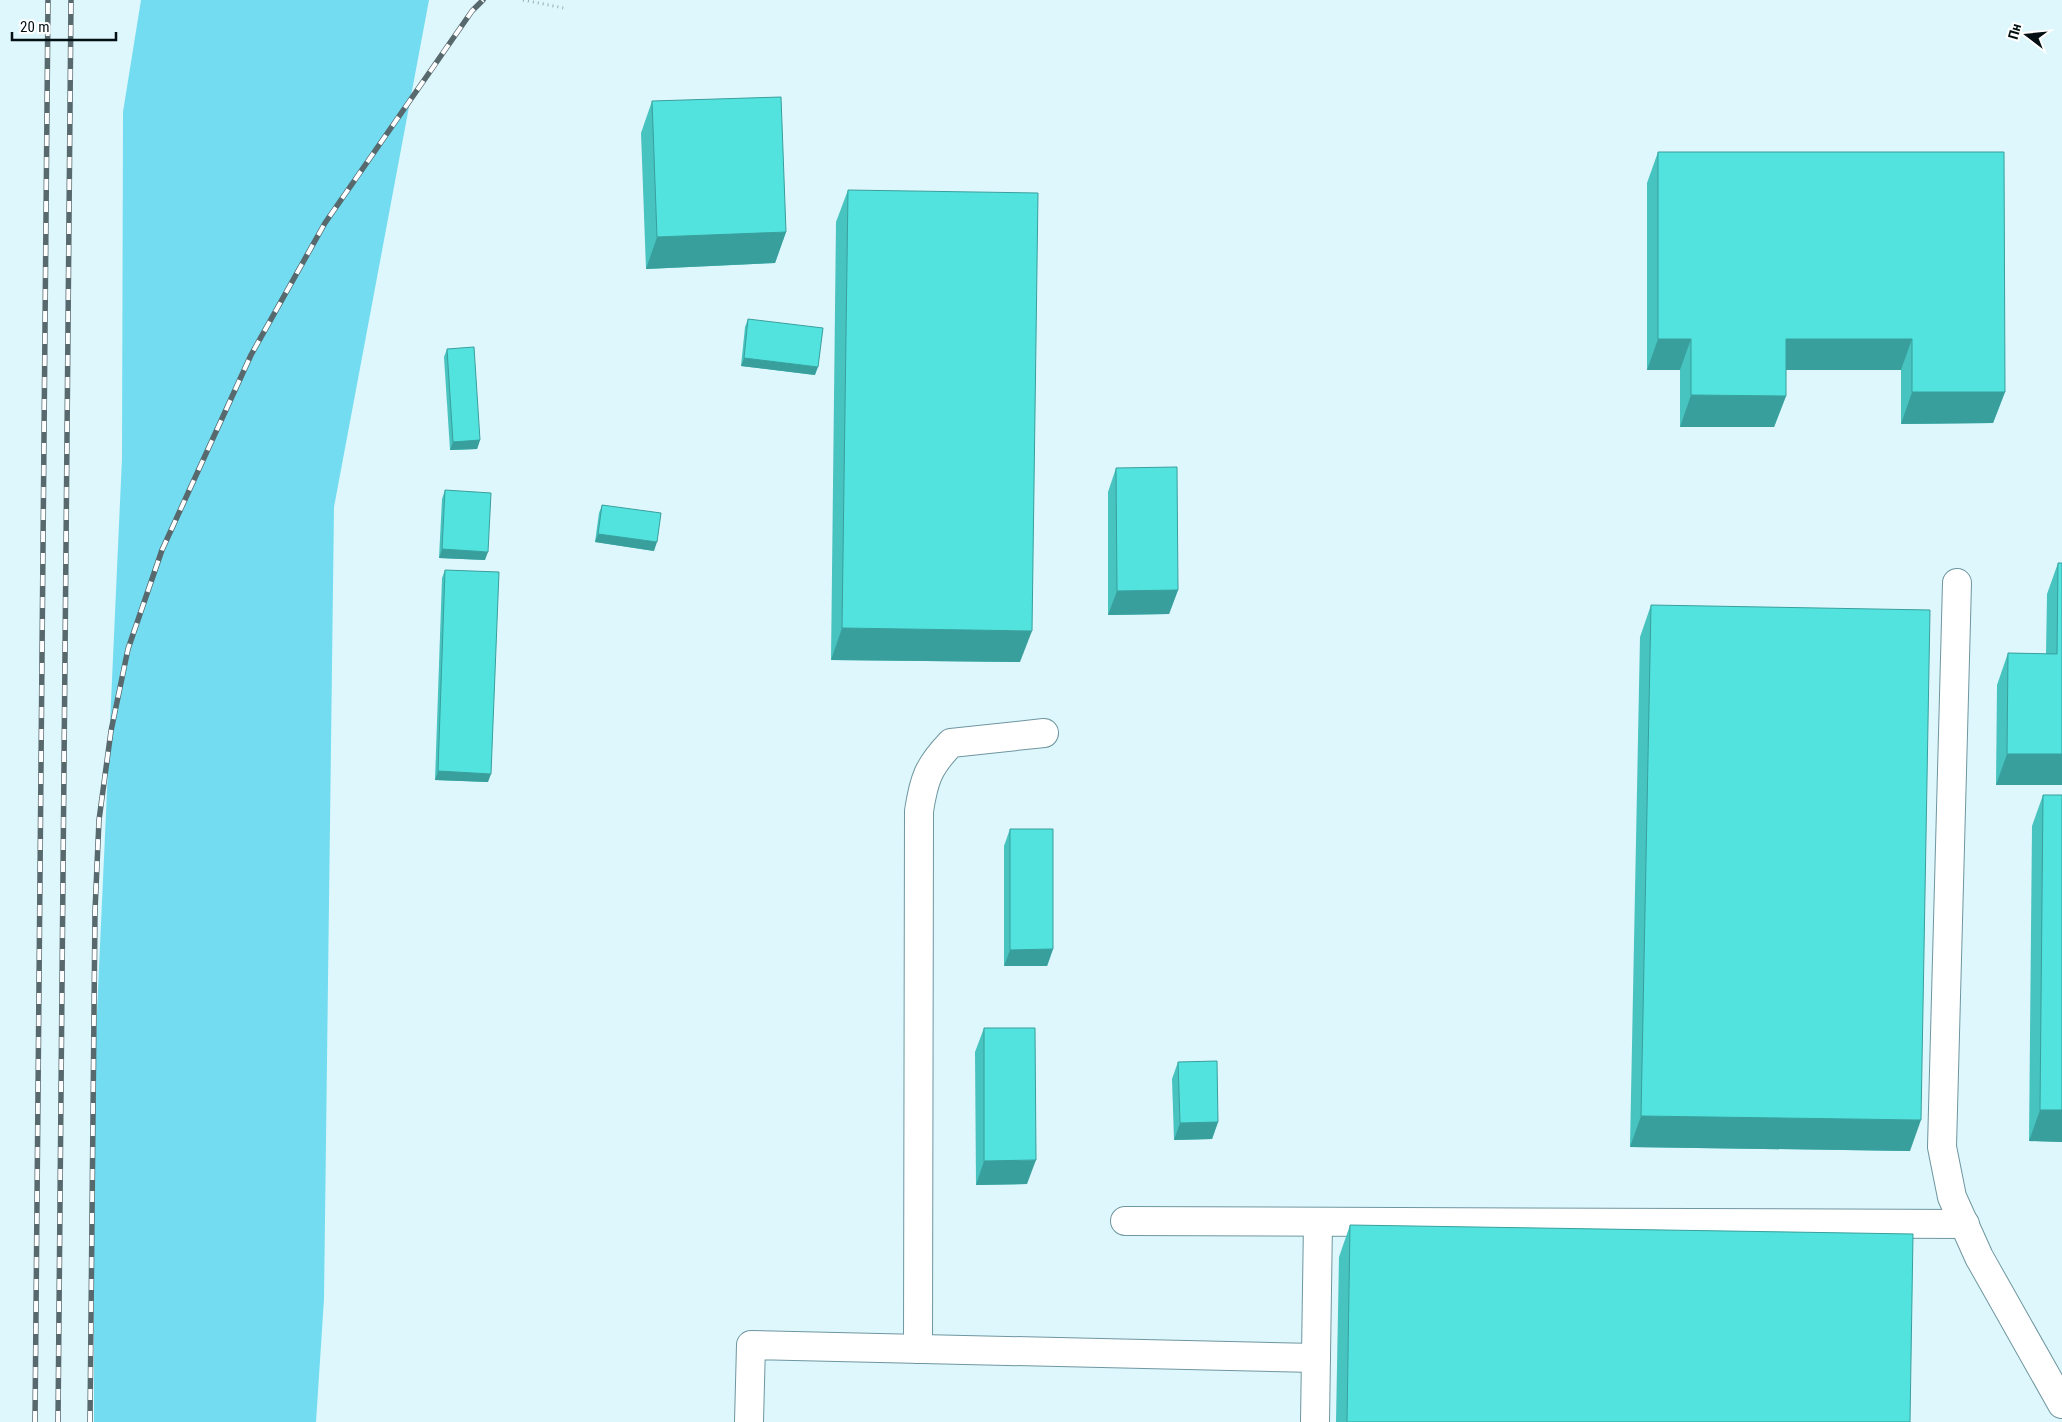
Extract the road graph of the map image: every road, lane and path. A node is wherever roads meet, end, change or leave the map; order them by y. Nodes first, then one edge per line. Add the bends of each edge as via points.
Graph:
1 (523, 0) edge
2 (564, 8) dead end
3 (1957, 583) dead end
4 (1044, 734) dead end
5 (1125, 1221) dead end
6 (1318, 1222) junction
7 (1965, 1224) junction
8 (918, 1349) junction
9 (1316, 1358) junction
10 (2062, 1404) edge
11 (749, 1422) edge
12 (1315, 1422) edge

1 - 2 path
3 - 7 lane via 1942,1147 1952,1197
4 - 8 lane via 951,743 936,758 923,782 919,811
5 - 6 lane
6 - 7 lane
6 - 9 lane
7 - 10 lane via 1979,1257
8 - 9 lane
8 - 11 lane via 752,1345
9 - 12 lane

